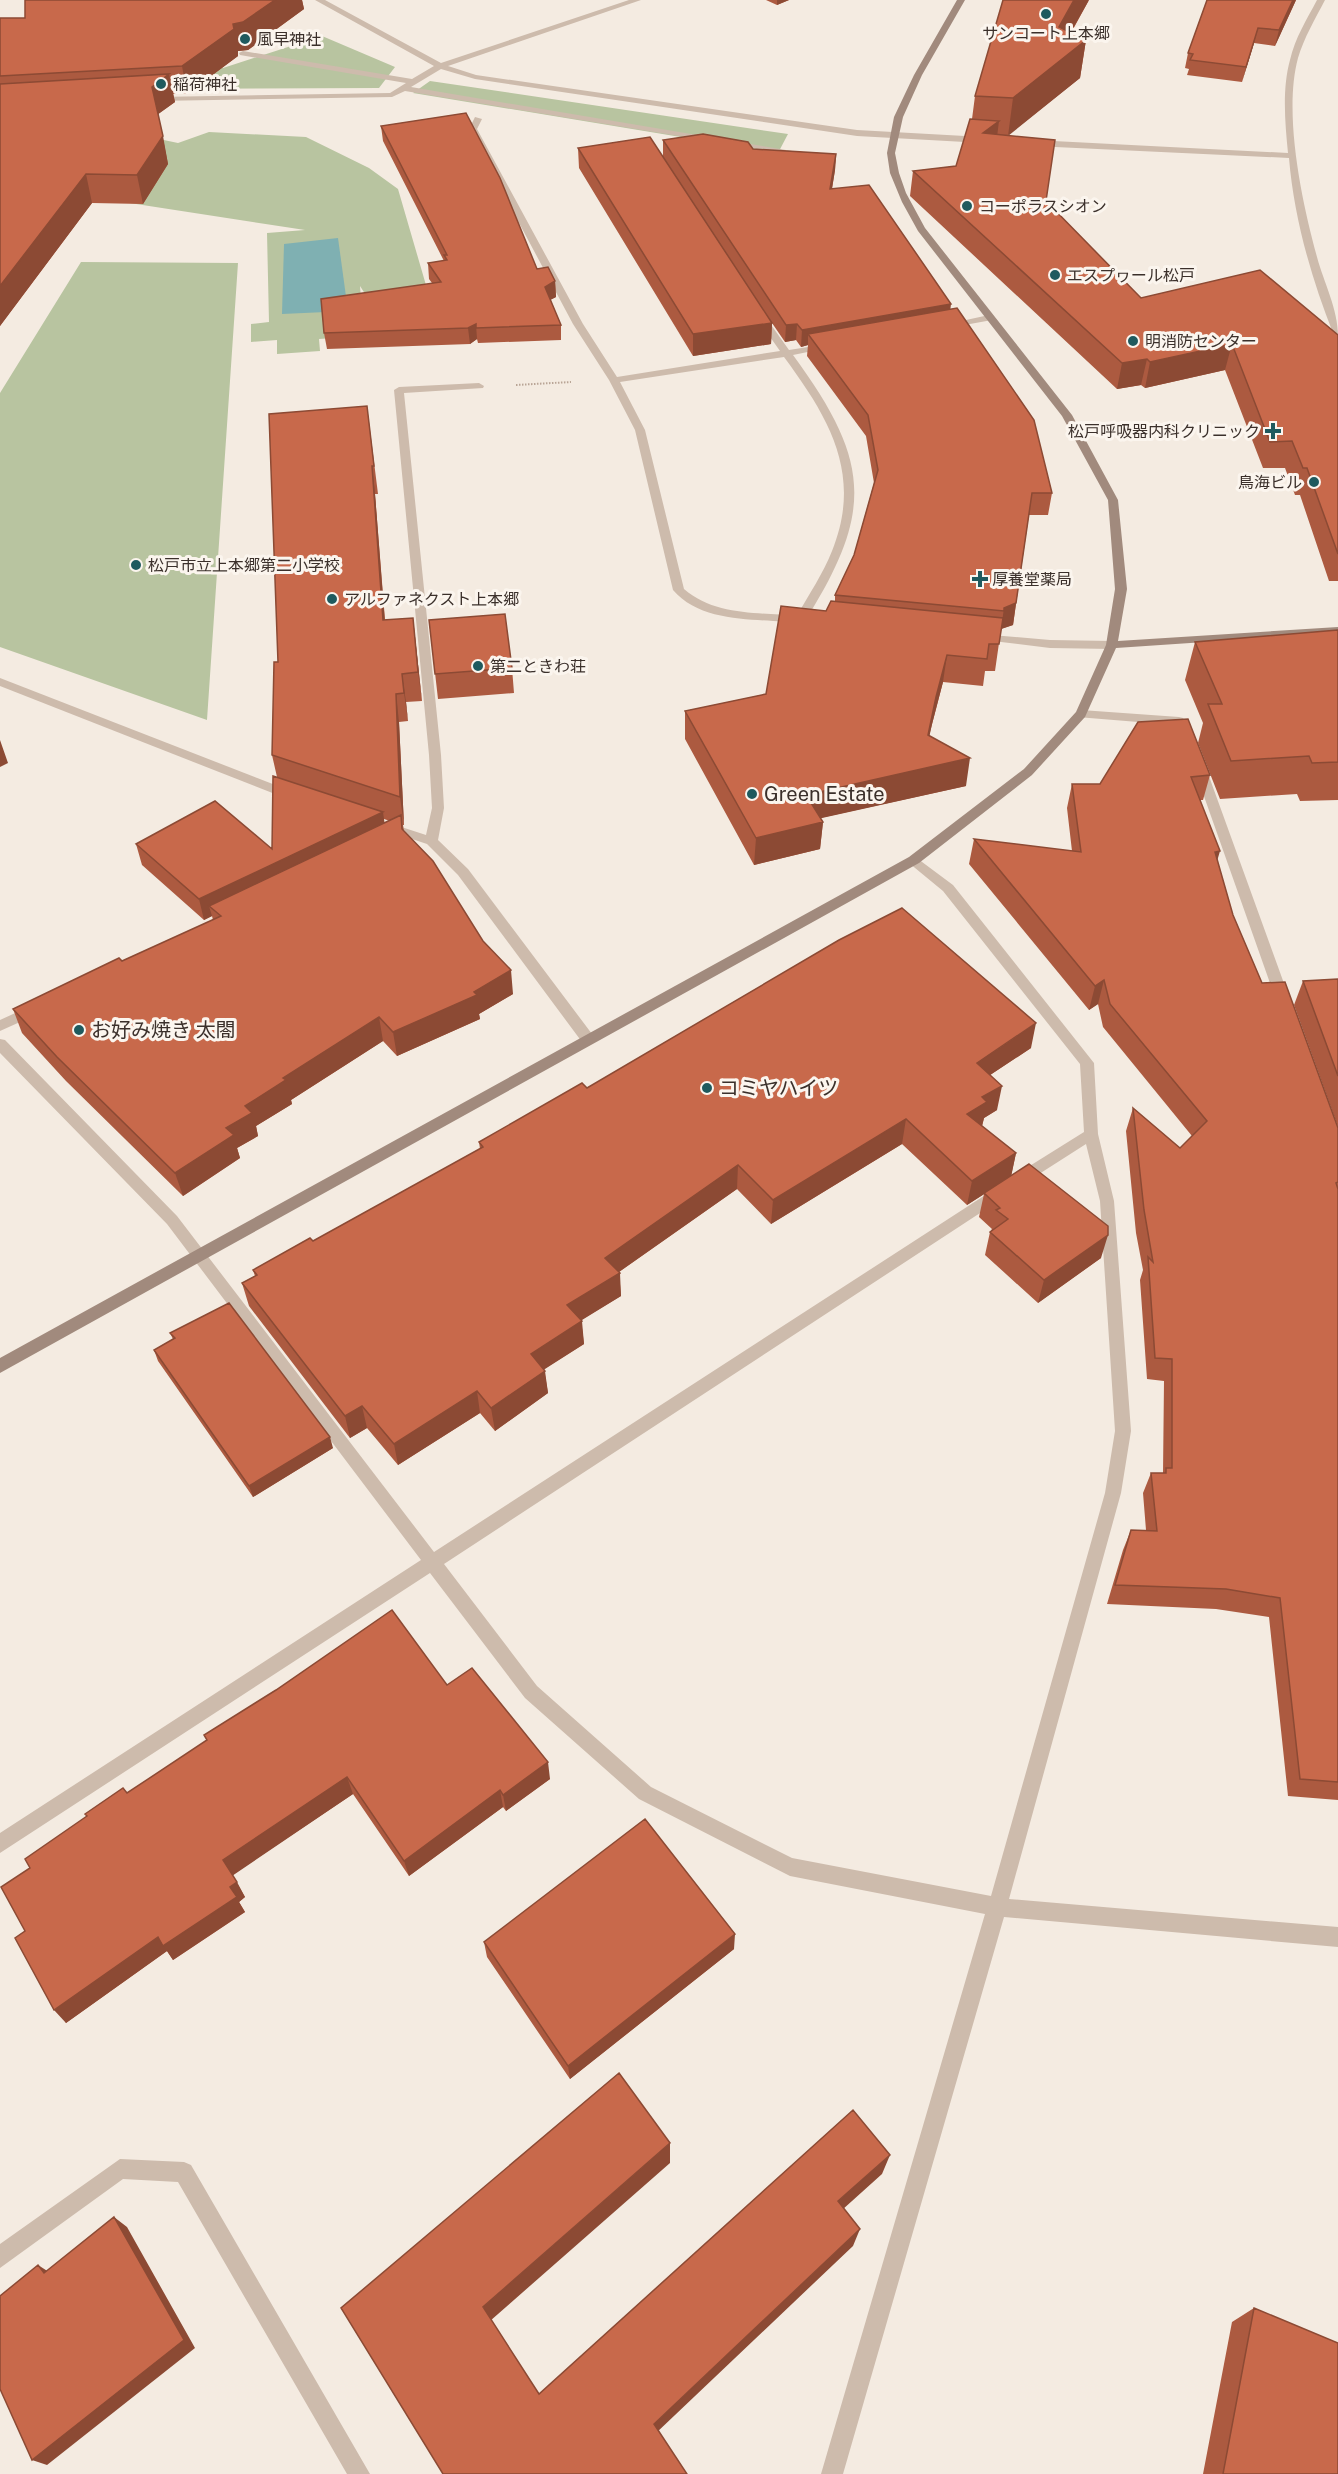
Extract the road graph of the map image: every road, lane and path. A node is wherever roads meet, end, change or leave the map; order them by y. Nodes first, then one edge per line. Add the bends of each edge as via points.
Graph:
1 (319, 0) edge
2 (637, 0) edge
3 (961, 0) edge
4 (1321, 0) edge
5 (243, 52) edge
6 (440, 66) junction
7 (413, 82) junction
8 (404, 87) junction
9 (143, 99) edge
10 (478, 119) dead end
11 (893, 136) junction
12 (991, 141) edge
13 (1025, 142) edge
14 (788, 151) edge
15 (1293, 156) junction
16 (753, 305) edge
17 (989, 318) junction
18 (942, 326) edge
19 (1338, 333) edge
20 (841, 344) edge
21 (785, 354) junction
22 (614, 380) junction
23 (479, 386) dead end
24 (801, 619) junction
25 (813, 620) edge
26 (1338, 630) edge
27 (967, 636) edge
28 (1112, 645) junction
29 (0, 682) edge
30 (1081, 714) junction
31 (285, 793) edge
32 (370, 821) edge
33 (404, 832) junction
34 (431, 841) junction
35 (383, 842) edge
36 (914, 860) junction
37 (43, 1005) edge
38 (1288, 1013) edge
39 (0, 1026) edge
40 (587, 1038) junction
41 (0, 1044) edge
42 (1091, 1134) junction
43 (198, 1256) junction
44 (0, 1366) edge
45 (433, 1561) junction
46 (0, 1844) edge
47 (997, 1907) junction
48 (1338, 1937) edge
49 (0, 2257) edge
50 (359, 2474) edge
51 (832, 2474) edge

1 - 6 street
2 - 6 street
3 - 11 street via 926,60
4 - 15 street via 1292,66
5 - 7 street
6 - 7 street
6 - 11 street via 475,77
7 - 8 street
8 - 9 street via 392,94
8 - 14 street
10 - 22 street via 473,129 578,324
11 - 12 street
11 - 17 street via 891,154 903,197 921,229
13 - 15 street
15 - 19 street via 1318,283
16 - 21 street
17 - 18 street
17 - 28 street via 1067,415 1113,500 1121,589
20 - 21 street
21 - 22 street
21 - 24 street via 832,419 850,468 850,502 841,543
22 - 24 street via 640,430 679,590 688,601 706,610
23 - 34 street via 399,390 436,776 438,808
24 - 25 street
26 - 28 street
27 - 28 street
28 - 30 street
29 - 31 street
30 - 36 street via 1028,772
30 - 38 street via 1179,721
32 - 33 street
33 - 34 street
33 - 35 street
34 - 40 street via 463,872
36 - 40 street
36 - 42 street via 948,888 1087,1063
37 - 39 street
40 - 43 street
41 - 43 street via 172,1220
42 - 45 street
42 - 47 street via 1107,1201 1123,1431 1113,1493
43 - 44 street
43 - 45 street
45 - 46 street
45 - 47 street via 531,1692 645,1793 790,1867
47 - 48 street
47 - 51 street
49 - 50 street via 120,2169 184,2172

